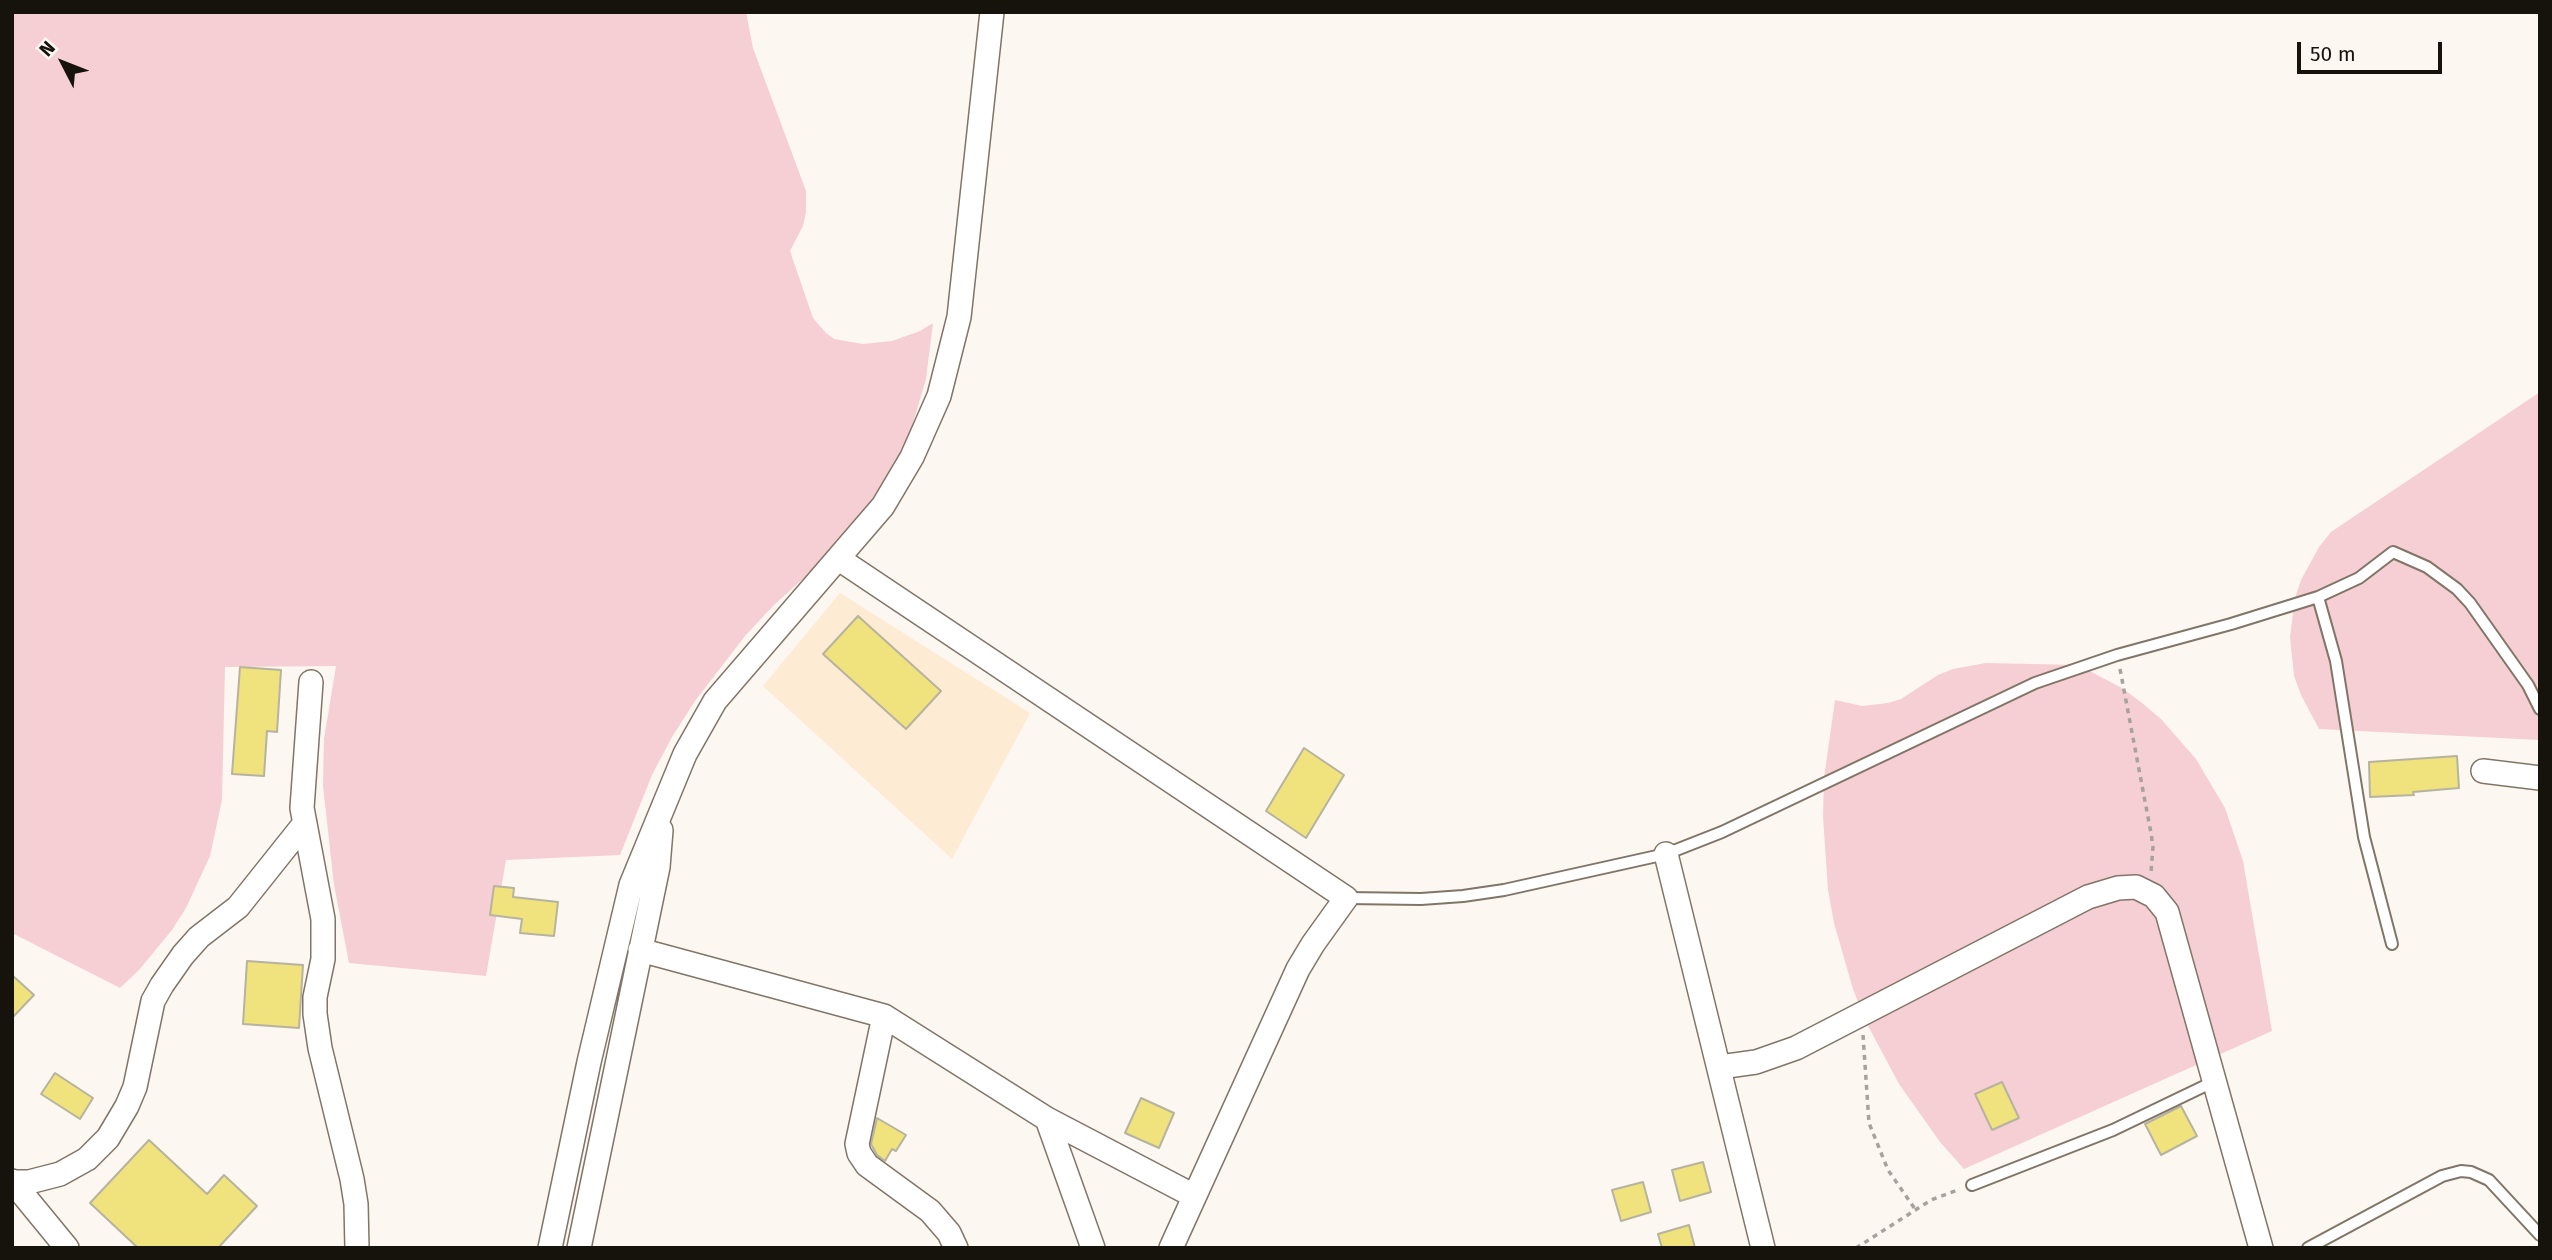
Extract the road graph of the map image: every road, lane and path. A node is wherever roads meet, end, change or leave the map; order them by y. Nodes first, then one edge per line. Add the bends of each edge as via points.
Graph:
1 (992, 12) edge
2 (839, 559) junction
3 (2318, 597) junction
4 (2117, 655) junction
5 (311, 681) dead end
6 (2540, 709) edge
7 (2483, 771) dead end
8 (2540, 778) edge
9 (663, 810) junction
10 (305, 823) junction
11 (1666, 854) junction
12 (2146, 890) junction
13 (1346, 898) junction
14 (2392, 944) dead end
15 (640, 950) junction
16 (1861, 1015) junction
17 (884, 1017) junction
18 (1720, 1067) junction
19 (2215, 1081) junction
20 (1047, 1119) junction
21 (13, 1182) edge
22 (1972, 1185) joint
23 (1194, 1196) junction
24 (1915, 1209) junction
25 (2540, 1235) edge
26 (67, 1248) edge
27 (357, 1248) edge
28 (550, 1248) edge
29 (579, 1248) edge
30 (956, 1248) edge
31 (1093, 1248) edge
32 (1171, 1248) edge
33 (1763, 1248) edge
34 (1856, 1248) edge
35 (2261, 1248) edge
36 (2308, 1248) edge

1 - 2 street via 959,317 947,370 926,427 896,486
2 - 9 street via 715,701 685,754
2 - 13 street
3 - 4 lane
3 - 6 lane via 2359,578 2393,552 2427,567 2470,603
3 - 14 lane via 2338,673 2364,837
4 - 11 lane via 2035,683 1722,832
4 - 12 path via 2153,847
5 - 10 street via 302,808
7 - 8 street
9 - 15 street
9 - 28 street via 631,885
10 - 21 street via 238,907 199,937 162,985 153,1001 135,1087 108,1138 87,1159 60,1174
10 - 27 street via 323,919 323,959 315,997 317,1032 352,1179
11 - 13 lane via 1477,894
11 - 18 street
12 - 16 street via 2118,888 2088,897
12 - 19 street via 2167,912
13 - 23 street via 1298,969
15 - 17 street
15 - 29 street
16 - 18 street via 1777,1056
16 - 24 path via 1869,1123 1888,1170
17 - 20 street
17 - 30 street via 857,1144 859,1153 867,1165 930,1211
18 - 33 street
19 - 22 lane via 2113,1130
19 - 35 street
20 - 23 street
20 - 31 street
21 - 26 street
22 - 24 path
23 - 32 street
24 - 34 path
25 - 36 lane via 2489,1180 2461,1171 2442,1176

